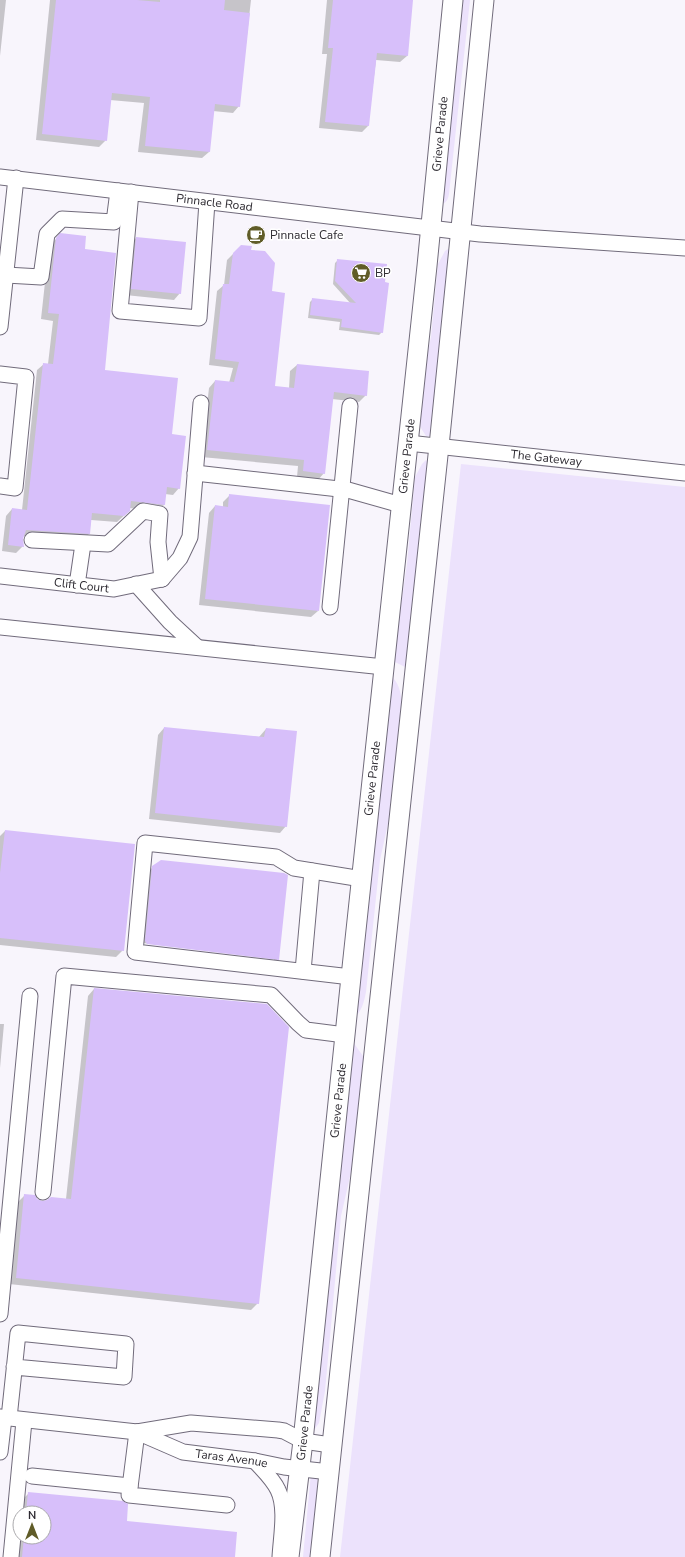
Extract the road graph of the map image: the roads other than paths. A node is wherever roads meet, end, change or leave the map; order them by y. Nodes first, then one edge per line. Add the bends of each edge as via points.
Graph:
1 (453, 0) edge
2 (484, 0) edge
3 (0, 176) edge
4 (16, 178) junction
5 (125, 192) junction
6 (207, 202) junction
7 (430, 228) junction
8 (460, 231) junction
9 (685, 248) edge
10 (6, 275) junction
11 (0, 327) edge
12 (0, 374) edge
13 (201, 403) dead end
14 (350, 406) dead end
15 (408, 443) junction
16 (439, 446) junction
17 (195, 473) junction
18 (685, 473) edge
19 (0, 486) edge
20 (341, 489) junction
21 (401, 505) junction
22 (32, 540) dead end
23 (83, 544) junction
24 (0, 576) edge
25 (162, 579) junction
26 (136, 584) junction
27 (77, 585) junction
28 (330, 607) dead end
29 (0, 627) edge
30 (198, 647) junction
31 (384, 667) junction
32 (312, 871) junction
33 (362, 879) junction
34 (302, 971) junction
35 (351, 977) junction
36 (30, 996) dead end
37 (345, 1035) junction
38 (43, 1192) dead end
39 (0, 1314) edge
40 (14, 1367) junction
41 (4, 1418) edge
42 (24, 1421) junction
43 (137, 1432) junction
44 (303, 1441) junction
45 (331, 1445) junction
46 (0, 1452) edge
47 (255, 1461) junction
48 (298, 1468) junction
49 (330, 1472) junction
50 (32, 1476) dead end
51 (130, 1486) junction
52 (227, 1505) dead end
53 (12, 1557) edge
54 (280, 1557) edge
55 (289, 1557) edge
56 (320, 1557) edge

1 - 7 main road, Grieve Parade
2 - 8 main road
3 - 4 street, Pinnacle Road
4 - 5 street, Pinnacle Road
4 - 10 street
5 - 6 street, Pinnacle Road
5 - 6 street via 120,311 199,318
5 - 10 street via 114,222 62,219 47,234 41,277
6 - 7 street, Pinnacle Road
7 - 8 street, Pinnacle Road
7 - 15 main road, Grieve Parade
8 - 9 street, Pinnacle Road
8 - 16 main road
10 - 11 street
12 - 19 street via 26,377 15,488
13 - 17 street
14 - 20 street
15 - 16 street, The Gateway
15 - 21 main road, Grieve Parade
16 - 18 street, The Gateway
16 - 45 main road
17 - 20 street
17 - 25 street via 190,537 180,558
20 - 21 street
20 - 28 street
21 - 31 main road, Grieve Parade
22 - 23 street
23 - 25 street via 108,544 143,511 160,514 158,542
23 - 27 street
24 - 27 street, Clift Court
25 - 26 street, Clift Court
26 - 27 street, Clift Court via 114,589
26 - 30 street via 170,622
29 - 30 street
30 - 31 street
31 - 33 main road, Grieve Parade
32 - 33 street
32 - 34 street
32 - 34 street via 294,868 276,857 145,843 135,952
33 - 35 main road, Grieve Parade
34 - 35 street
35 - 37 main road, Grieve Parade
36 - 39 street
37 - 38 street via 306,1030 271,995 64,976
37 - 44 main road, Grieve Parade
40 - 40 street via 124,1377 126,1344 18,1333
40 - 41 street
41 - 42 street, Taras Avenue
41 - 46 street
42 - 43 street, Taras Avenue
42 - 53 street
43 - 44 street, Taras Avenue via 191,1423 284,1431
43 - 47 street, Taras Avenue via 183,1452
43 - 51 street
44 - 45 street, Taras Avenue
44 - 48 main road, Grieve Parade
45 - 49 main road
47 - 48 street, Taras Avenue
47 - 54 street via 279,1490 283,1512
48 - 49 street, Taras Avenue
48 - 55 main road, Grieve Parade
49 - 56 main road
50 - 51 street
51 - 52 street via 129,1496

